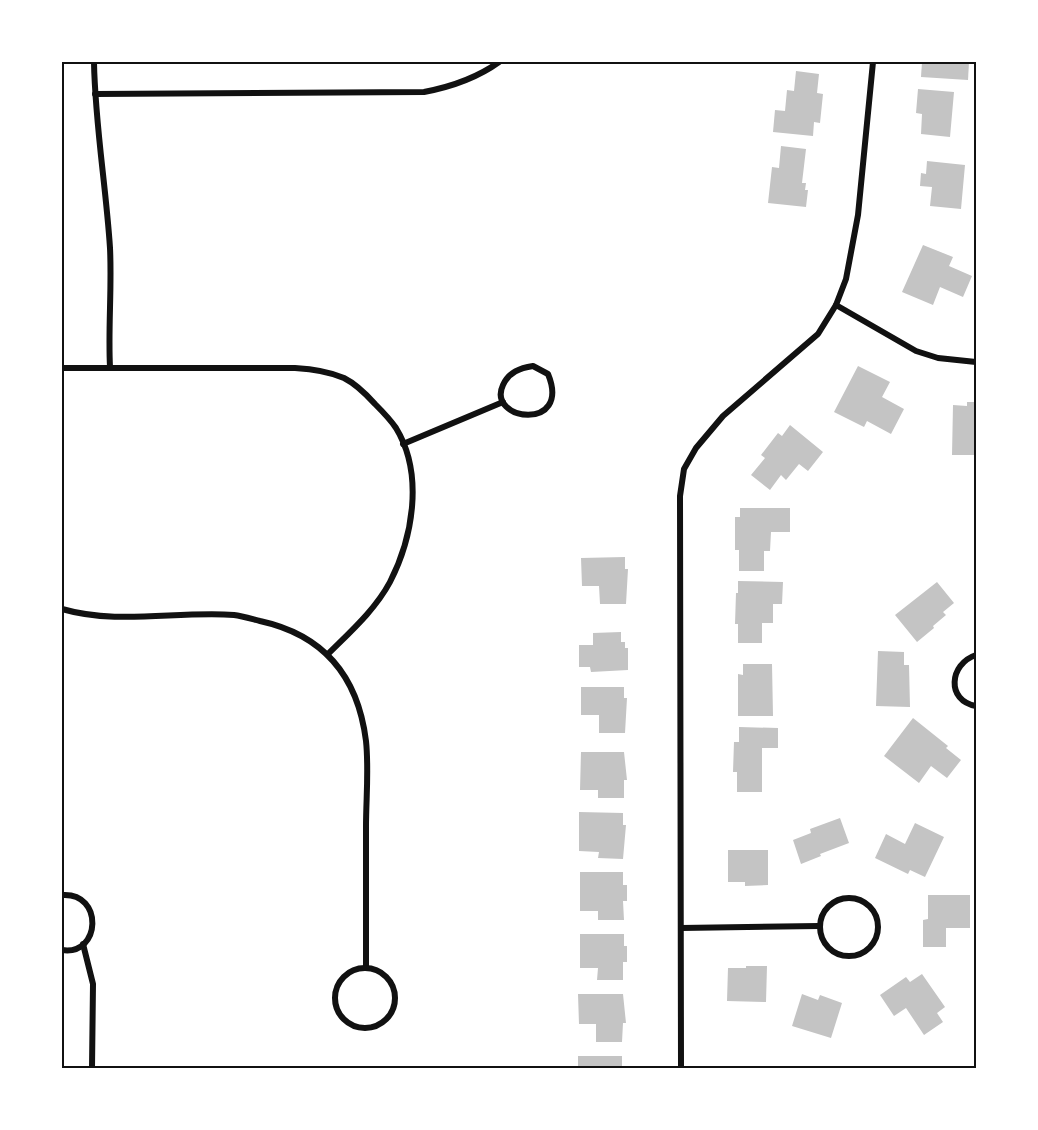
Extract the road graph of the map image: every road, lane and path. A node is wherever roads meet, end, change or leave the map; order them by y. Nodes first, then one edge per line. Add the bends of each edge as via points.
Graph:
1 (94, 62) edge
2 (499, 62) edge
3 (873, 62) edge
4 (94, 94) junction
5 (836, 304) junction
6 (976, 362) edge
7 (110, 367) junction
8 (62, 368) edge
9 (503, 402) junction
10 (403, 444) junction
11 (62, 609) edge
12 (328, 654) junction
13 (976, 655) edge
14 (976, 706) edge
15 (62, 895) edge
16 (819, 926) junction
17 (681, 927) junction
18 (83, 944) junction
19 (62, 950) edge
20 (366, 968) junction
21 (92, 1068) edge
22 (681, 1068) edge

1 - 4 street
2 - 4 street via 448,87 424,92
3 - 5 street via 858,215 846,279
4 - 7 street via 110,250
5 - 6 street via 916,351
5 - 17 street via 818,334 723,416 696,447 684,470 680,496
7 - 8 street
7 - 10 street via 324,371 346,379 364,392 396,429
9 - 9 street via 524,416 539,413 553,395 548,374 533,366 512,372 502,386
9 - 10 street
10 - 12 street via 411,468 413,493 400,559 372,610
11 - 12 street via 82,615 235,615 303,636
12 - 20 street via 347,677 356,697 366,744
13 - 14 street via 962,663 955,679 958,694
15 - 18 street via 77,897 90,910 92,928
16 - 16 street via 832,951 849,956 867,950 878,924 870,907 862,901 843,898 826,908
16 - 17 street
17 - 22 street
18 - 19 street
18 - 21 street via 93,984
20 - 20 street via 347,974 336,991 335,1002 345,1021 364,1028 378,1026 392,1011 395,1001 385,976

